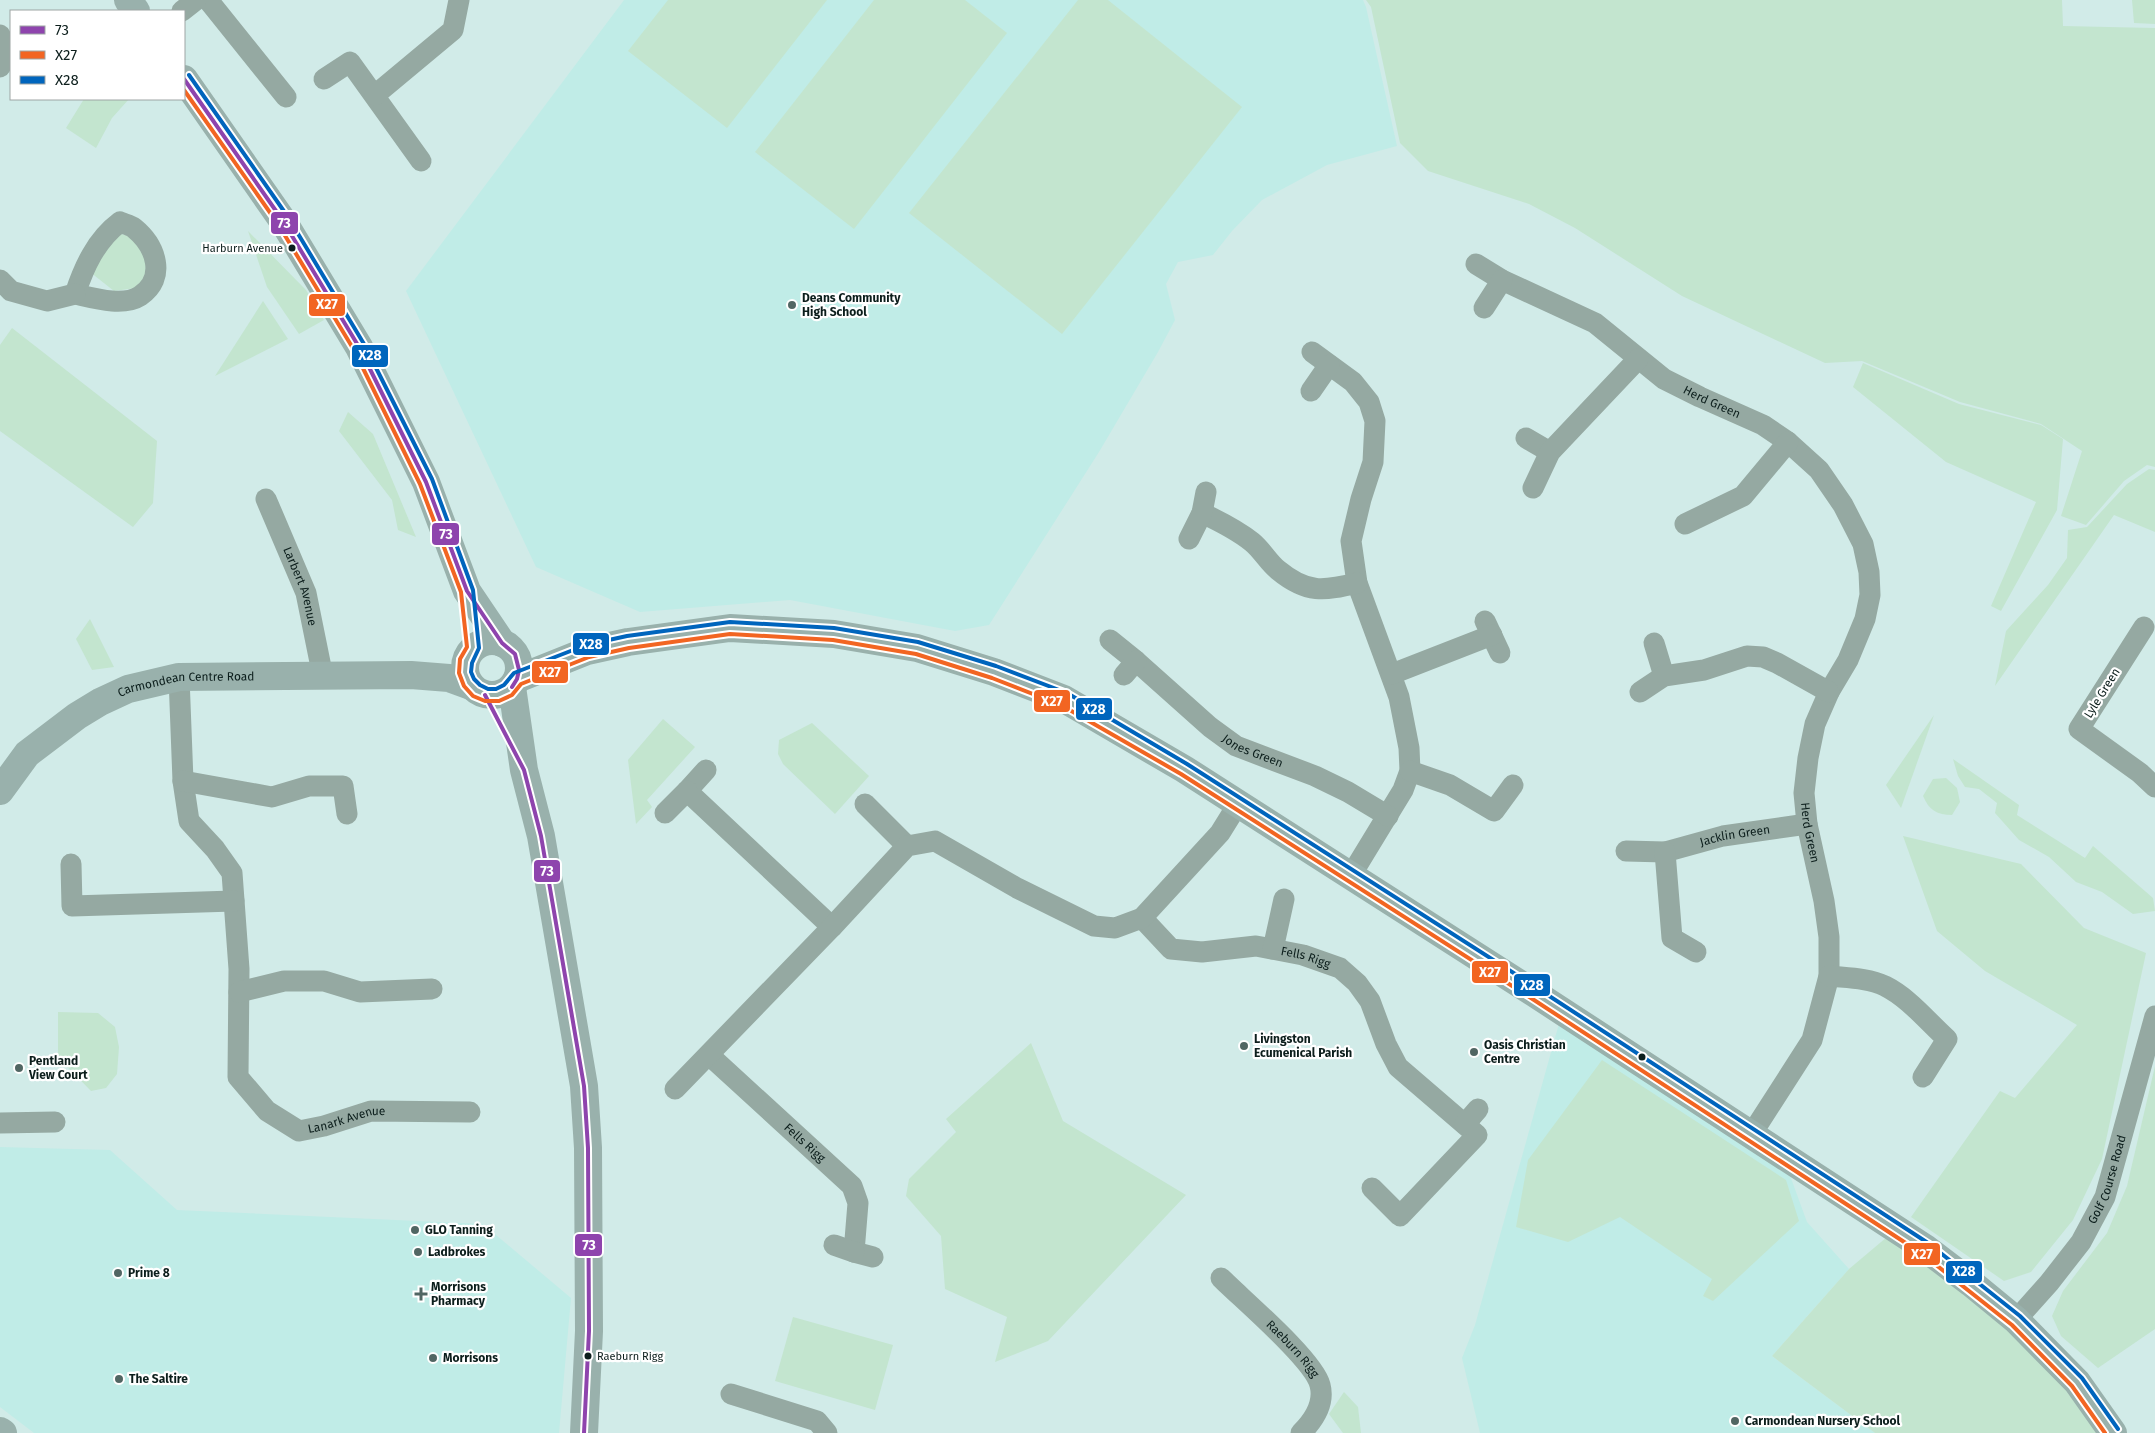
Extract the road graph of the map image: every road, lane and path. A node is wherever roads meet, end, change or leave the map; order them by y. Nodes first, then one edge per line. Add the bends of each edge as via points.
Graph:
1 (196, 0) edge
2 (208, 0) edge
3 (459, 0) edge
4 (183, 10) edge
5 (0, 36) edge
6 (0, 67) edge
7 (324, 79) dead end
8 (185, 80) edge
9 (375, 96) junction
10 (286, 97) dead end
11 (421, 162) dead end
12 (1476, 264) dead end
13 (0, 280) edge
14 (1502, 280) junction
15 (75, 294) dead end
16 (1484, 308) dead end
17 (1312, 352) dead end
18 (1638, 359) junction
19 (1329, 365) junction
20 (1311, 391) dead end
21 (1526, 438) dead end
22 (1788, 442) junction
23 (1550, 452) junction
24 (1533, 488) dead end
25 (1206, 492) dead end
26 (266, 499) dead end
27 (1202, 513) junction
28 (1685, 524) dead end
29 (1189, 539) dead end
30 (1357, 583) junction
31 (467, 591) junction
32 (2144, 627) dead end
33 (1492, 636) dead end
34 (1110, 640) dead end
35 (1654, 643) dead end
36 (470, 653) junction
37 (511, 666) junction
38 (1392, 674) junction
39 (411, 675) junction
40 (1664, 676) junction
41 (179, 677) junction
42 (323, 677) junction
43 (478, 690) junction
44 (1640, 692) dead end
45 (1829, 692) junction
46 (524, 770) junction
47 (706, 770) dead end
48 (1410, 771) junction
49 (183, 781) junction
50 (1513, 784) dead end
51 (2155, 787) edge
52 (0, 791) edge
53 (688, 791) junction
54 (865, 804) dead end
55 (1238, 804) junction
56 (665, 813) dead end
57 (347, 814) dead end
58 (1388, 816) junction
59 (1807, 824) junction
60 (907, 846) junction
61 (1626, 851) dead end
62 (1665, 852) junction
63 (70, 864) dead end
64 (1350, 877) junction
65 (1284, 899) dead end
66 (234, 901) junction
67 (1142, 918) junction
68 (832, 927) junction
69 (1273, 949) junction
70 (1696, 952) dead end
71 (1829, 976) junction
72 (432, 989) dead end
73 (239, 992) junction
74 (2155, 1016) edge
75 (709, 1055) junction
76 (1923, 1077) dead end
77 (675, 1089) dead end
78 (470, 1112) dead end
79 (55, 1122) dead end
80 (0, 1123) edge
81 (1751, 1135) junction
82 (1372, 1188) dead end
83 (854, 1251) dead end
84 (1221, 1278) dead end
85 (2016, 1320) junction
86 (731, 1394) dead end
87 (584, 1433) edge
88 (826, 1433) edge
89 (1302, 1433) edge
90 (2113, 1433) edge

1 - 4 street
2 - 10 street
3 - 9 street via 453,30
5 - 6 street via 7,54
7 - 9 street via 350,62
8 - 31 street via 283,222 359,347 426,482
9 - 11 street
12 - 14 street, Herd Green
13 - 15 street via 11,290 47,301
14 - 16 street
14 - 18 street, Herd Green via 1595,323
17 - 19 street
18 - 22 street, Herd Green via 1664,379 1762,425
18 - 23 street
19 - 20 street
19 - 30 street via 1353,382 1369,402 1376,421 1374,462 1351,542
21 - 23 street
22 - 28 street via 1743,496
22 - 45 street, Herd Green via 1820,470 1843,505 1863,544 1869,572 1870,595 1865,619 1848,660
23 - 24 street
25 - 27 street
26 - 42 street, Larbert Avenue via 306,593
27 - 29 street
27 - 30 street via 1253,543 1278,570 1301,585 1325,591
30 - 38 street
31 - 36 street
31 - 37 street
32 - 51 street, Lyle Green via 2079,729
33 - 38 street
34 - 58 street, Jones Green via 1130,668 1236,746 1315,776
35 - 40 street
36 - 37 street via 487,642
36 - 39 street, Carmondean Centre Road via 442,667
36 - 43 street via 465,672
37 - 43 street via 503,693 494,696
37 - 46 street
37 - 55 street via 628,642 730,628 834,634 917,648 994,672 1064,699
38 - 48 street via 1400,697
39 - 42 street, Carmondean Centre Road
39 - 43 street, Carmondean Centre Road via 449,678
40 - 44 street
40 - 45 street via 1704,670 1747,656 1763,657
41 - 42 street, Carmondean Centre Road
41 - 49 street, Lanark Avenue
41 - 52 street, Carmondean Centre Road via 128,689 77,716 27,754
43 - 46 street
45 - 59 street, Herd Green via 1815,724 1808,758 1804,793
46 - 87 street via 541,836 584,1086 588,1148 589,1331
47 - 53 street
48 - 50 street via 1450,785 1490,817
48 - 58 street via 1404,790
49 - 57 street via 272,797 309,786 343,786
49 - 66 street, Lanark Avenue via 189,822 215,849 232,874
53 - 56 street
53 - 68 street
54 - 60 street
55 - 64 street
55 - 67 street via 1220,833
58 - 64 street
59 - 62 street, Jacklin Green via 1723,836
59 - 71 street, Herd Green via 1830,937
60 - 67 street via 936,841 1017,888 1094,926 1115,928
60 - 68 street
61 - 62 street, Jacklin Green
62 - 70 street via 1672,938
63 - 66 street via 72,906
64 - 81 street
65 - 69 street
66 - 73 street, Lanark Avenue
67 - 69 street, Fells Rigg via 1171,949 1202,952 1256,946
68 - 75 street
69 - 82 street, Fells Rigg via 1340,968 1358,983 1370,1001 1398,1067 1473,1123 1400,1216
71 - 76 street via 1863,979 1885,986 1951,1031
71 - 81 street, Herd Green via 1812,1040
72 - 73 street via 360,992 324,981 284,981
73 - 78 street, Lanark Avenue via 238,1077 266,1110 299,1131 371,1111
74 - 85 street, Golf Course Road via 2105,1197 2081,1242
75 - 77 street
75 - 83 street, Fells Rigg via 852,1186 858,1203
79 - 80 street
81 - 85 street via 1925,1248
84 - 89 street, Raeburn Rigg via 1311,1366 1321,1386 1320,1408
85 - 90 street via 2077,1382
86 - 88 street via 817,1421

